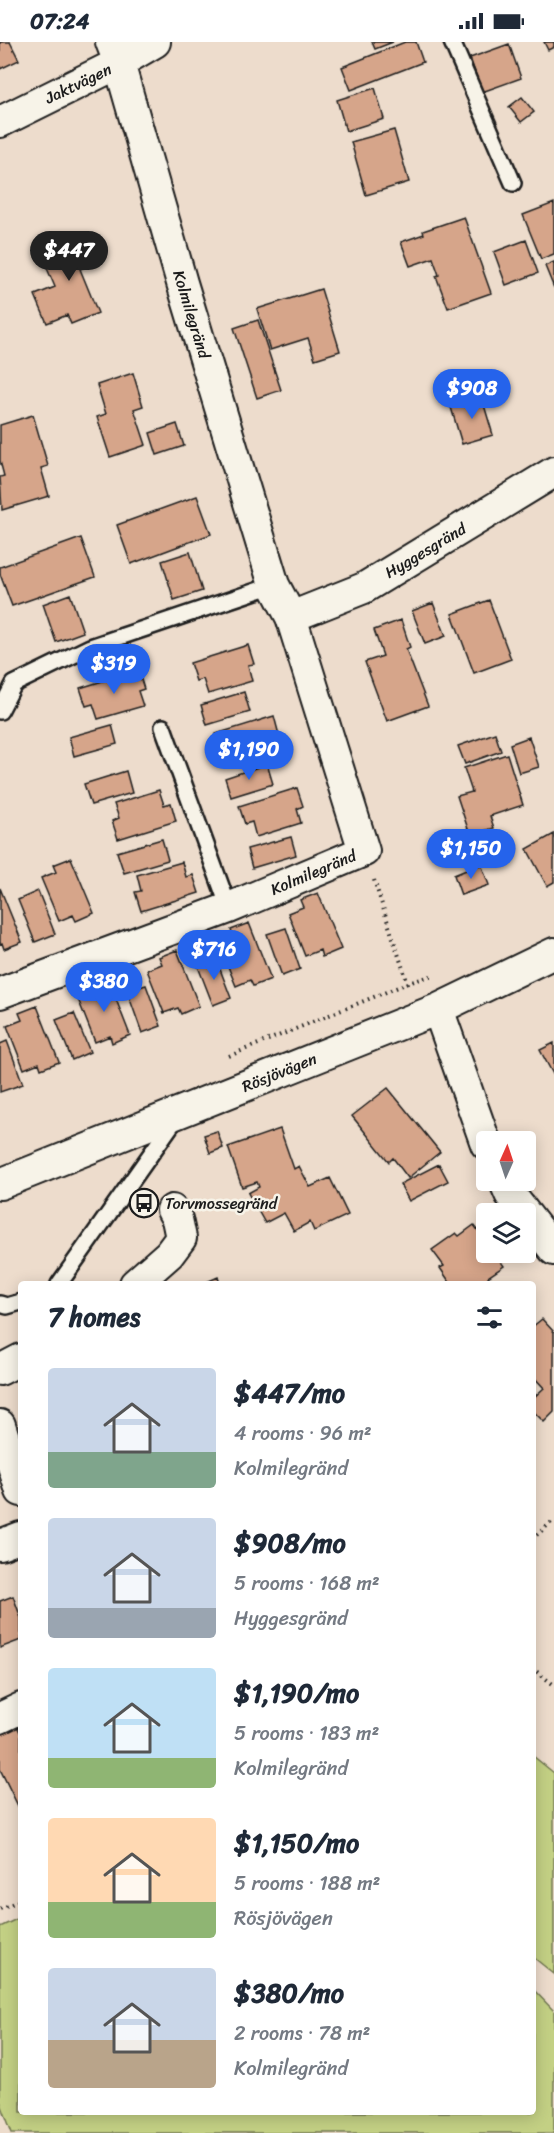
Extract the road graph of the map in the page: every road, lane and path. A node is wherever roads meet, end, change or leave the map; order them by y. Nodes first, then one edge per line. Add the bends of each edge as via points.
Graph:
1 (155, 42) edge
2 (452, 42) edge
3 (115, 52) edge
4 (0, 122) edge
5 (513, 183) dead end
6 (554, 472) edge
7 (274, 585) junction
8 (291, 617) junction
9 (0, 711) edge
10 (163, 728) dead end
11 (364, 851) junction
12 (229, 908) junction
13 (554, 953) edge
14 (432, 975) dead end
15 (408, 983) junction
16 (0, 993) edge
17 (428, 1013) junction
18 (227, 1057) dead end
19 (182, 1110) junction
20 (480, 1131) edge
21 (0, 1184) edge
22 (509, 1191) edge
23 (172, 1210) dead end
24 (554, 1250) edge
25 (61, 1281) edge
26 (138, 1281) edge
27 (18, 1303) edge
28 (0, 1304) edge
29 (18, 1361) edge
30 (0, 1370) edge
31 (0, 1425) edge
32 (18, 1482) edge
33 (554, 1520) edge
34 (536, 1536) edge
35 (18, 1538) edge
36 (0, 1545) edge
37 (536, 1671) edge
38 (554, 1685) edge
39 (18, 1709) edge
40 (0, 1718) edge
41 (18, 1901) edge
42 (0, 1909) edge

1 - 3 street, Jaktvägen
2 - 5 lane
3 - 4 street, Jaktvägen
3 - 7 street, Kolmilegränd
6 - 8 street, Hyggesgränd via 364,588
7 - 8 street, Kolmilegränd
7 - 9 lane via 90,647 14,684
8 - 11 street, Kolmilegränd
10 - 12 lane
11 - 12 street, Kolmilegränd
11 - 15 path
12 - 16 street, Kolmilegränd
13 - 17 street, Rösjövägen
14 - 15 path
15 - 17 path
15 - 18 path
17 - 19 street, Rösjövägen
17 - 20 street
19 - 21 street, Rösjövägen
19 - 25 lane
22 - 24 street
23 - 26 street via 181,1238
27 - 28 lane
29 - 30 street
31 - 32 street
33 - 34 path
35 - 36 street
37 - 38 path
39 - 40 street
41 - 42 path

